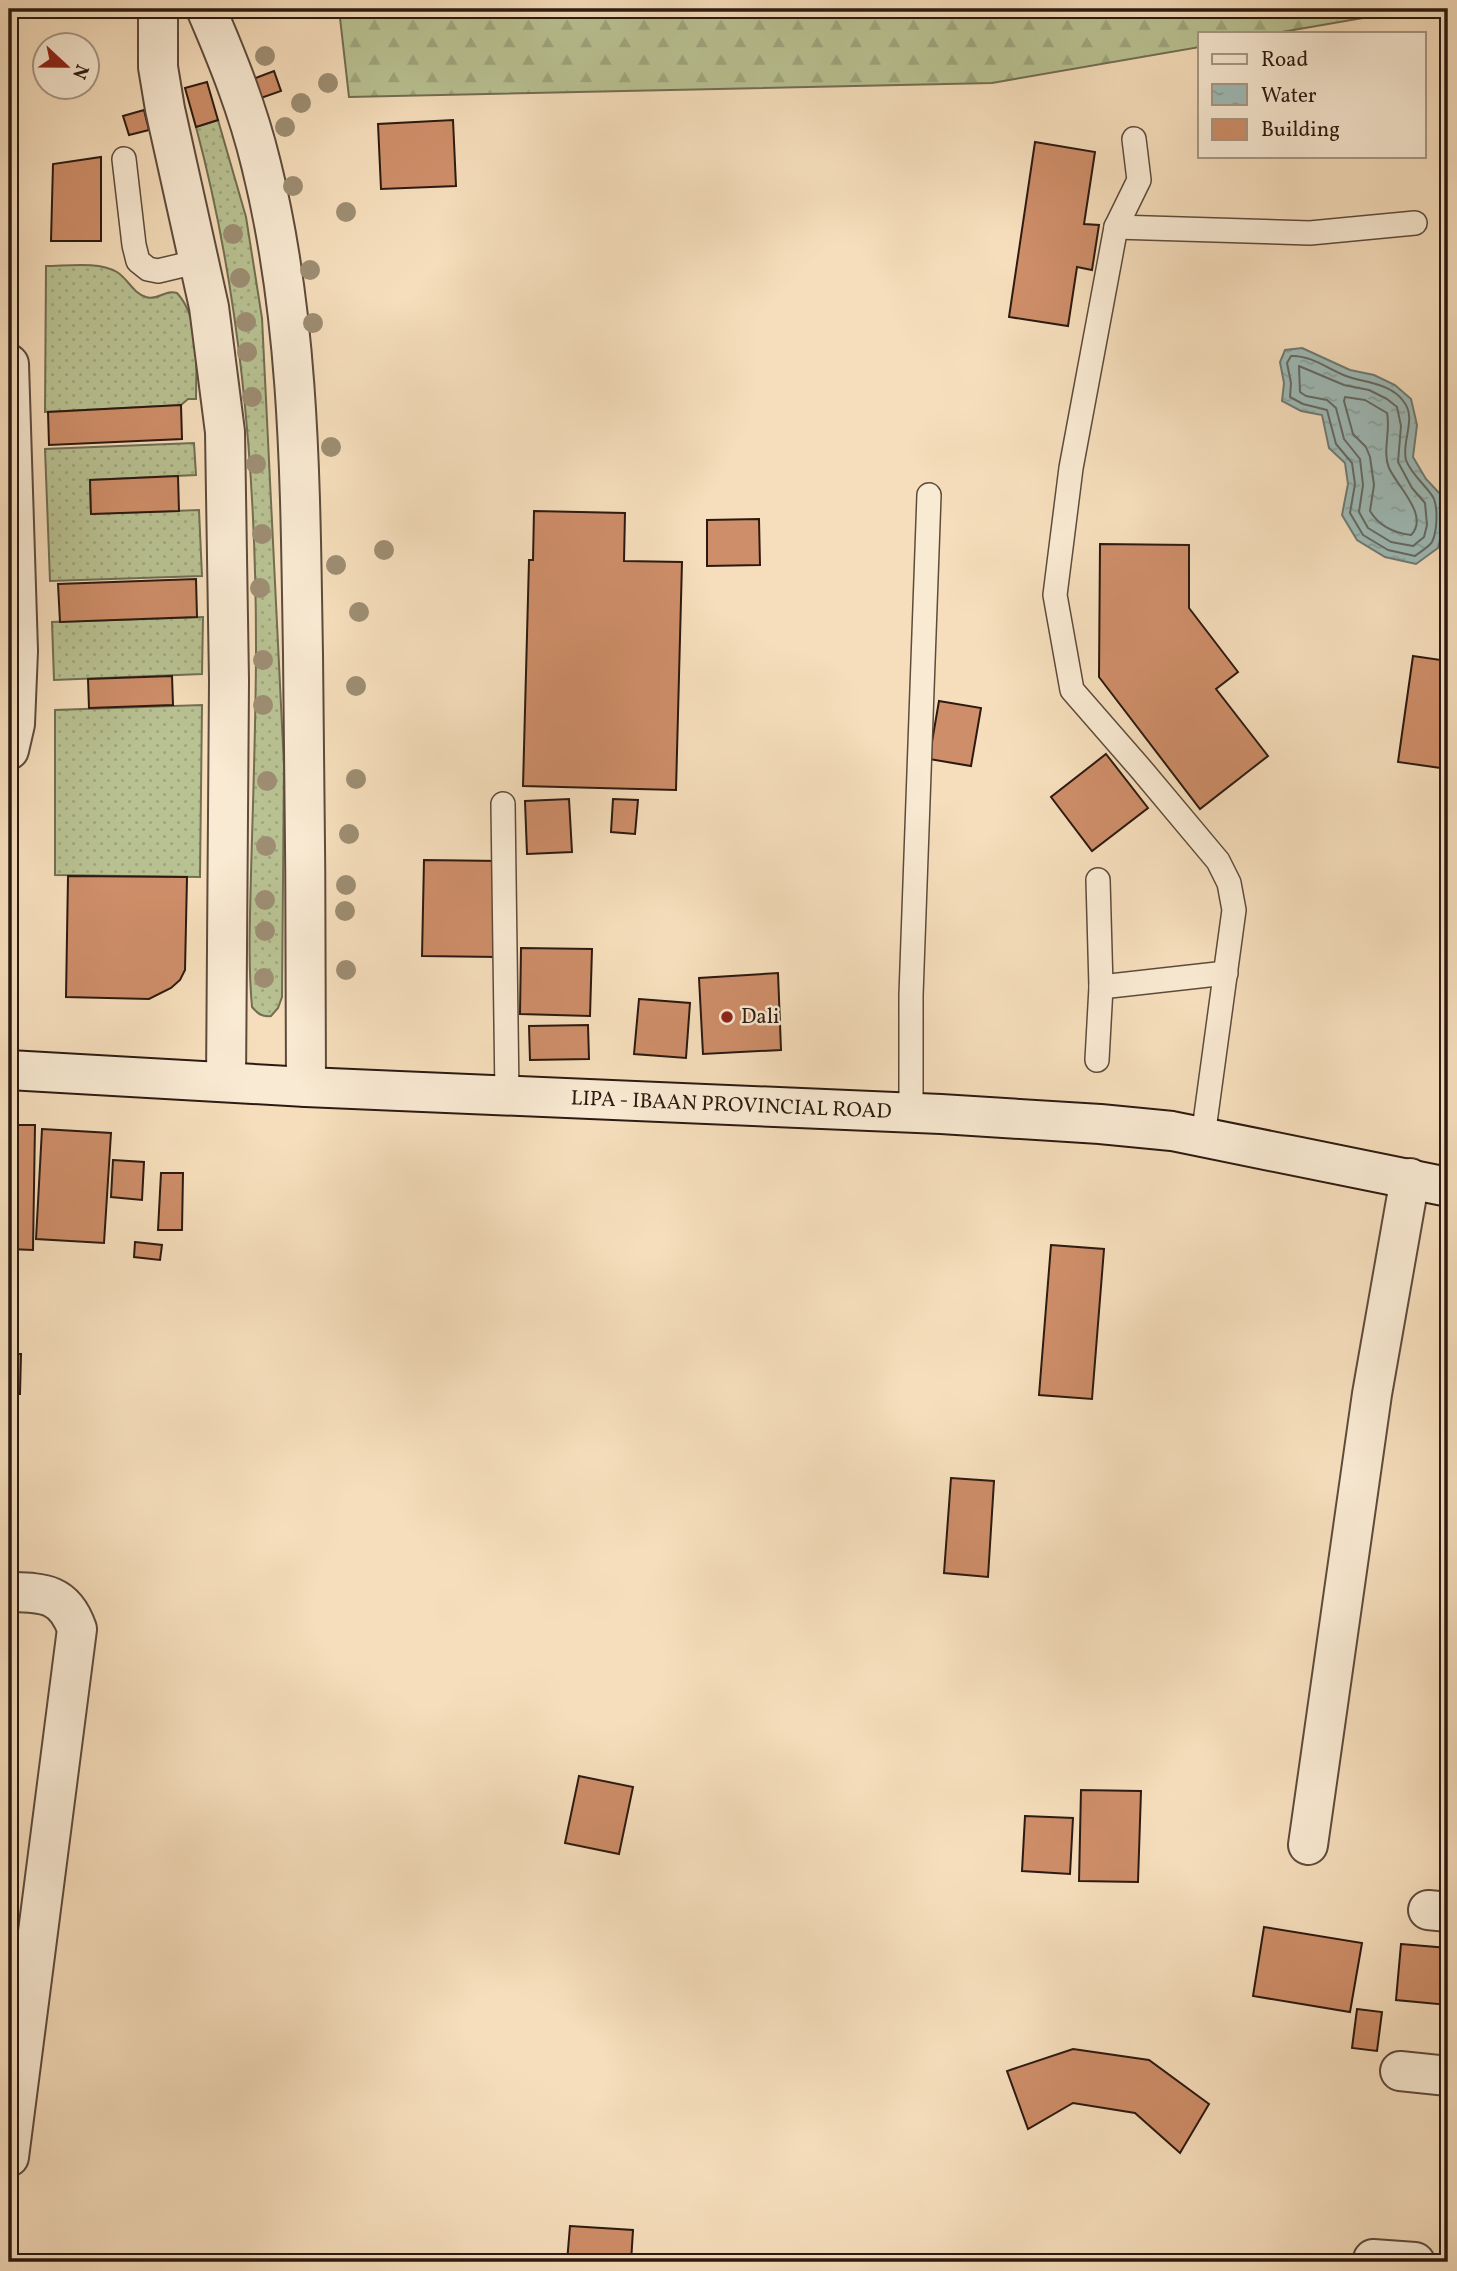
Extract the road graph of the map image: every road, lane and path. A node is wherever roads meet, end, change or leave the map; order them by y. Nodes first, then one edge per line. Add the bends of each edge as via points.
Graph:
1 (158, 9) edge
2 (206, 9) edge
3 (1135, 139) dead end
4 (124, 159) dead end
5 (1415, 223) dead end
6 (1116, 227) junction
7 (200, 261) junction
8 (9, 364) edge
9 (929, 495) dead end
10 (9, 750) edge
11 (503, 804) dead end
12 (1098, 880) dead end
13 (1227, 973) junction
14 (1101, 986) junction
15 (1097, 1060) dead end
16 (9, 1070) edge
17 (226, 1082) junction
18 (306, 1087) junction
19 (507, 1096) junction
20 (911, 1114) junction
21 (1203, 1137) junction
22 (1410, 1178) junction
23 (1448, 1187) edge
24 (9, 1592) edge
25 (1308, 1845) dead end
26 (1400, 2071) dead end
27 (1448, 2076) edge
28 (9, 2157) edge
29 (1373, 2259) dead end
30 (1415, 2262) edge

1 - 7 street via 157,55 165,109
2 - 18 street via 228,58 261,165 277,240 295,384 301,523
3 - 6 lane via 1139,180
4 - 7 lane via 138,261 158,271
5 - 6 lane via 1310,233
6 - 13 lane via 1071,468 1055,595 1072,690 1218,861 1229,883 1234,911
7 - 17 street via 225,432 229,681
8 - 10 street via 18,652 15,724
9 - 20 lane
11 - 19 lane
12 - 14 lane
13 - 14 lane
13 - 21 lane
14 - 15 lane
16 - 17 street, LIPA - IBAAN PROVINCIAL ROAD
17 - 18 street, LIPA - IBAAN PROVINCIAL ROAD
18 - 19 street, LIPA - IBAAN PROVINCIAL ROAD
19 - 20 street, LIPA - IBAAN PROVINCIAL ROAD
20 - 21 street, LIPA - IBAAN PROVINCIAL ROAD via 1051,1120
21 - 22 street, LIPA - IBAAN PROVINCIAL ROAD
22 - 23 street, LIPA - IBAAN PROVINCIAL ROAD
22 - 25 street via 1372,1394
24 - 28 street via 44,1594 70,1610 77,1629
26 - 27 street
29 - 30 street

